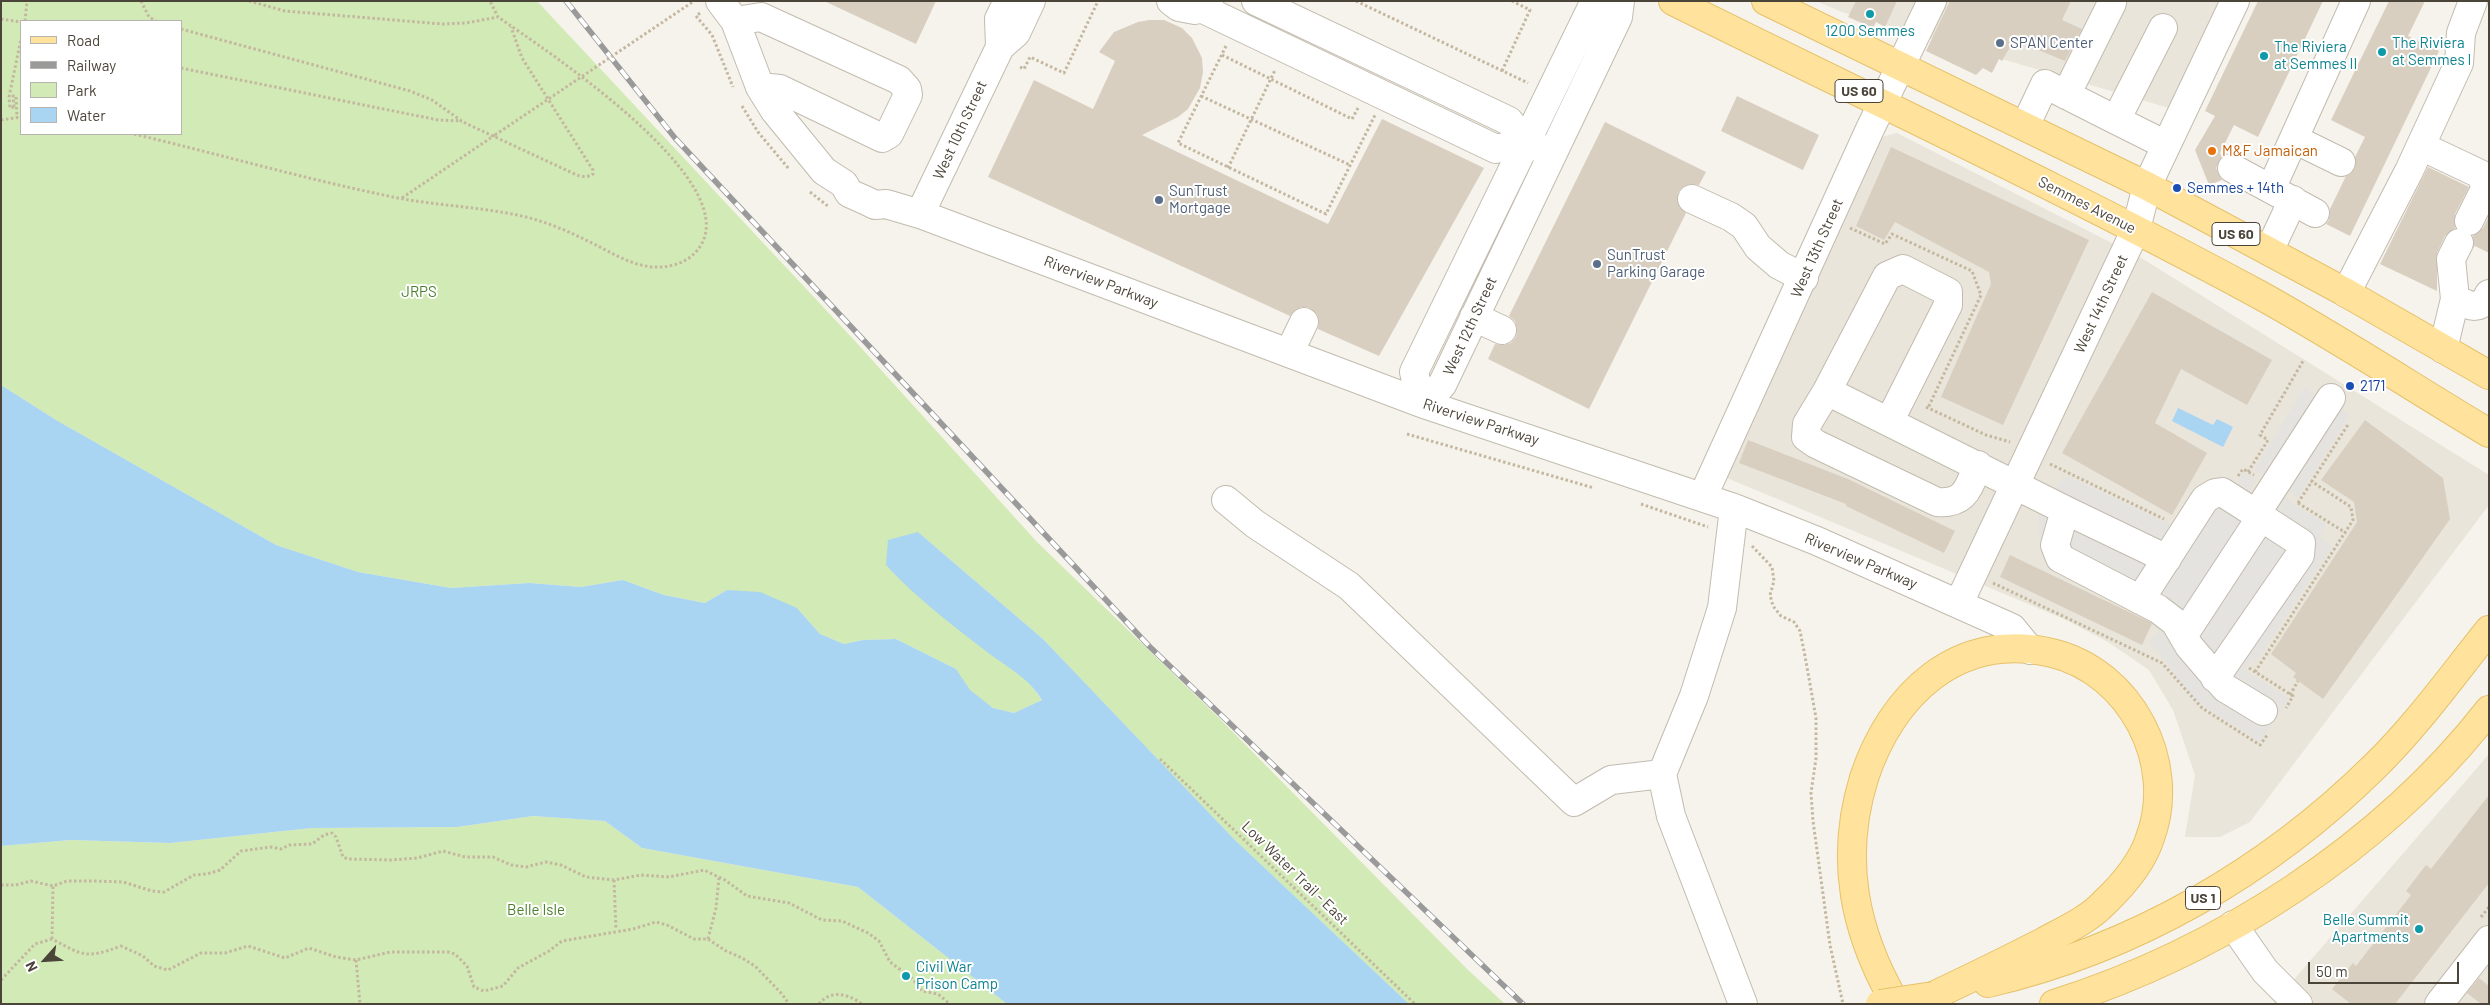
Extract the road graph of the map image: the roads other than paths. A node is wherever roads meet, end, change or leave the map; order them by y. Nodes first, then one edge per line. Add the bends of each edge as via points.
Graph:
1 (1008, 1) edge
2 (1030, 1) edge
3 (1171, 1) edge
4 (1256, 1) edge
5 (1597, 1) edge
6 (1620, 1) edge
7 (1673, 1) edge
8 (1766, 1) edge
9 (1932, 1) edge
10 (2356, 1) edge
11 (2473, 1) edge
12 (2112, 3) dead end
13 (2228, 3) edge
14 (1205, 5) edge
15 (727, 8) edge
16 (2163, 28) dead end
17 (1000, 47) junction
18 (1900, 65) junction
19 (760, 87) junction
20 (2066, 95) junction
21 (1883, 102) junction
22 (2116, 120) junction
23 (2025, 126) junction
24 (2294, 139) junction
25 (2424, 140) junction
26 (1525, 142) junction
27 (2166, 145) junction
28 (1552, 153) junction
29 (2340, 162) dead end
30 (2489, 162) edge
31 (2232, 168) dead end
32 (2147, 186) junction
33 (1692, 199) dead end
34 (2293, 201) junction
35 (920, 214) junction
36 (2136, 229) junction
37 (2269, 251) junction
38 (1804, 278) junction
39 (2346, 293) junction
40 (2489, 294) edge
41 (2454, 299) junction
42 (1474, 317) junction
43 (1304, 322) dead end
44 (1502, 330) dead end
45 (2443, 349) junction
46 (1289, 353) junction
47 (2489, 375) edge
48 (1827, 391) junction
49 (2331, 398) dead end
50 (1422, 403) junction
51 (1889, 422) junction
52 (2489, 433) edge
53 (1978, 465) junction
54 (2015, 486) junction
55 (1703, 496) junction
56 (1226, 500) dead end
57 (1734, 508) junction
58 (2065, 510) junction
59 (2258, 515) junction
60 (2167, 558) junction
61 (2140, 600) junction
62 (1959, 603) junction
63 (2489, 630) edge
64 (2183, 636) junction
65 (2030, 650) junction
66 (2216, 678) junction
67 (2272, 718) road end
68 (2486, 721) edge
69 (1662, 774) junction
70 (2233, 925) junction
71 (2489, 940) edge
72 (1933, 996) junction
73 (2285, 1000) edge
74 (1744, 1004) edge
75 (1880, 1004) edge
76 (1896, 1004) edge
77 (2054, 1004) edge
78 (2439, 1004) edge

1 - 17 street, West 10th Street via 999,19
2 - 17 street, West 10th Street via 1016,33
3 - 14 street via 1187,10
4 - 26 street via 1509,121
5 - 26 street, West 12th Street
6 - 28 street, West 12th Street via 1618,17
7 - 21 main road, Semmes Avenue / US 60
8 - 18 main road, US 60
9 - 18 street, West 13th Street
10 - 24 street
11 - 25 street via 2460,33 2460,63
12 - 20 street
13 - 27 street, West 14th Street
14 - 26 street via 1236,25 1496,149
15 - 19 street, Riverview Parkway
15 - 19 street via 760,17 899,80 908,95 889,134 882,138 780,89
16 - 22 street
17 - 35 street, West 10th Street
18 - 21 street, West 13th Street
18 - 23 main road, US 60
19 - 35 street, Riverview Parkway via 795,138 824,171 844,184 849,193 876,205 886,204
20 - 22 street
20 - 23 street via 2045,84
21 - 36 main road, Semmes Avenue / US 60
21 - 38 street, West 13th Street
22 - 27 street
23 - 32 main road, US 60
24 - 29 street
24 - 34 street
25 - 30 street
25 - 39 street
25 - 41 street via 2480,174 2486,187 2451,259
26 - 28 street
26 - 50 street, West 12th Street via 1414,372
27 - 32 street, West 14th Street
28 - 42 street, West 12th Street
31 - 34 street
32 - 36 street, West 14th Street
32 - 37 main road, US 60
33 - 38 street via 1744,226 1758,247 1779,265
34 - 37 street
35 - 46 street, Riverview Parkway
36 - 52 main road, Semmes Avenue / US 60 via 2261,296
36 - 54 street, West 14th Street
37 - 39 main road, US 60
38 - 55 street, West 13th Street
39 - 45 main road, US 60
40 - 41 street via 2484,303 2473,307
41 - 45 street
42 - 44 street
42 - 50 street, West 12th Street via 1442,385
43 - 46 street
45 - 47 main road, US 60
46 - 50 street, Riverview Parkway
48 - 51 street
48 - 51 street via 1887,276 1903,269 1948,292 1948,305
48 - 53 street via 1807,424 1806,437 1816,444 1937,502 1951,503 1964,496
49 - 59 street
50 - 55 street, Riverview Parkway
51 - 53 street
53 - 54 street
54 - 58 street
54 - 62 street, West 14th Street
55 - 57 street, Riverview Parkway
56 - 69 street via 1255,524 1349,586 1574,802 1611,780
57 - 62 street, Riverview Parkway
57 - 69 street via 1722,608 1694,696
58 - 60 street
58 - 61 street via 2055,544 2060,558
59 - 60 street via 2222,492 2215,493 2205,499
59 - 64 street
59 - 66 street via 2301,543 2300,555
60 - 61 street
61 - 64 street via 2175,622
62 - 65 street, Riverview Parkway via 2012,628
63 - 72 main road, US 1 via 2423,714 2376,766 2322,815 2266,858 2206,897 2143,930 2012,978
64 - 66 street
65 - 72 main road via 2053,653 2088,669 2132,709 2145,731 2157,773 2158,797 2151,838 2132,871 2090,915 2006,962
65 - 76 main road via 1980,654 1955,662 1922,682 1896,711 1866,772 1853,838 1856,902 1868,949
66 - 67 street via 2225,688
68 - 70 main road, US 1 via 2390,813 2334,859
69 - 74 street via 1671,816
70 - 73 street
70 - 77 main road, US 1 via 2146,971
71 - 78 street
72 - 75 main road, US 1, bridge

